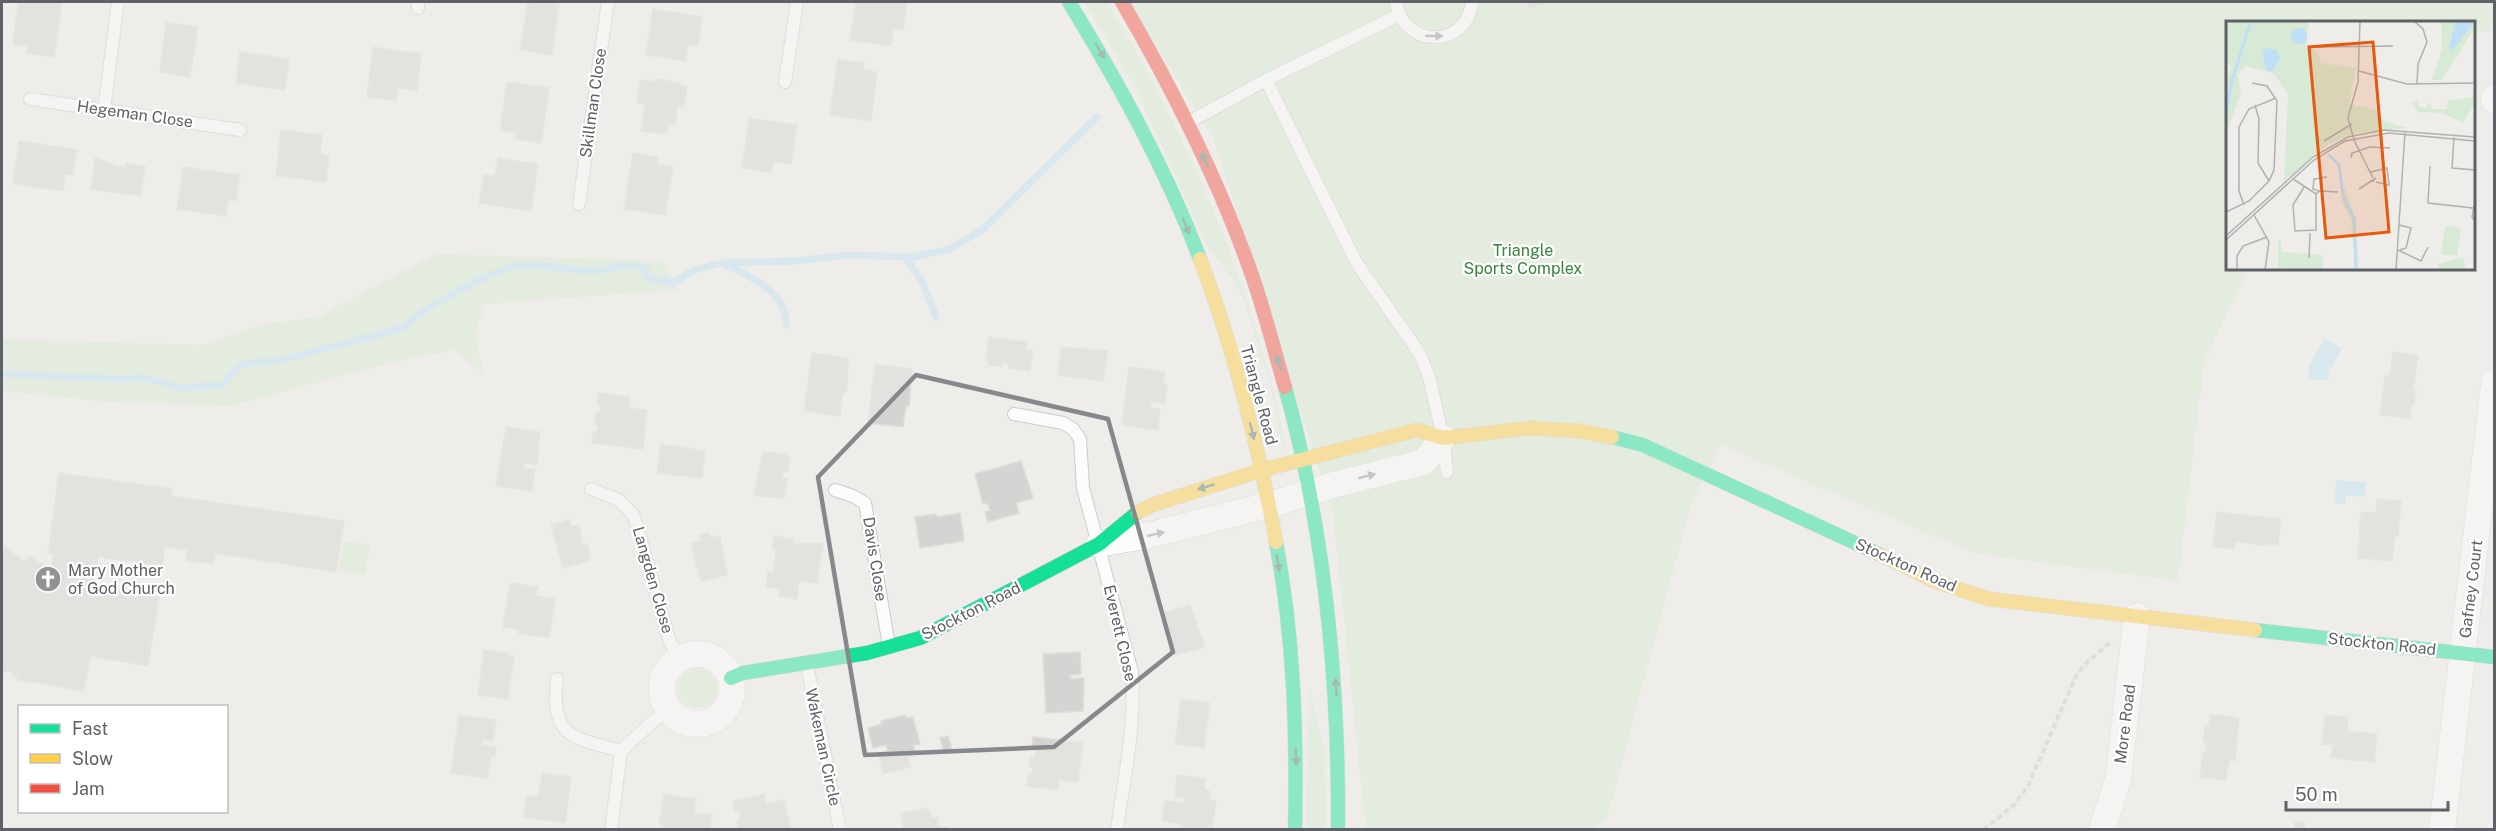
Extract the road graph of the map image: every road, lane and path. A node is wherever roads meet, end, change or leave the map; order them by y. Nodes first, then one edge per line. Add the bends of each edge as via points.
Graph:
1 (118, 2) edge
2 (608, 2) edge
3 (796, 2) edge
4 (1069, 2) edge
5 (1122, 2) edge
6 (1396, 2) edge
7 (1472, 2) edge
8 (1399, 15) junction
9 (1266, 80) junction
10 (785, 82) dead end
11 (30, 99) dead end
12 (104, 110) junction
13 (1187, 123) junction
14 (240, 130) dead end
15 (579, 204) dead end
16 (2494, 383) edge
17 (1014, 414) dead end
18 (1443, 438) junction
19 (1304, 460) junction
20 (1262, 470) junction
21 (1447, 472) dead end
22 (591, 489) dead end
23 (835, 490) dead end
24 (1311, 492) junction
25 (1269, 505) junction
26 (1099, 544) junction
27 (2137, 616) junction
28 (2108, 644) dead end
29 (890, 647) junction
30 (2463, 653) junction
31 (2494, 657) edge
32 (678, 659) junction
33 (807, 664) junction
34 (730, 678) junction
35 (557, 679) dead end
36 (668, 711) junction
37 (621, 751) junction
38 (611, 830) edge
39 (840, 830) edge
40 (1117, 830) edge
41 (1295, 830) edge
42 (1338, 830) edge
43 (1983, 830) edge
44 (2102, 830) edge
45 (2442, 830) edge

1 - 12 lane
2 - 15 lane, Skillman Close
3 - 10 lane
4 -> 20 street, Triangle Road via 1135,117 1175,200 1235,362
5 - 13 street, Triangle Road
6 - 8 lane
8 -> 7 lane via 1418,34 1430,38 1444,36 1465,22
8 - 9 lane
9 - 13 lane
9 - 18 lane via 1356,262 1420,354
11 - 12 lane, Hegeman Close
12 - 14 lane, Hegeman Close
19 -> 13 street, Triangle Road via 1248,264
16 - 30 street, Gafney Court
17 - 26 lane, Everett Close via 1051,420 1074,429 1080,439 1083,488
18 - 19 street, Stockton Road via 1418,430
18 - 21 lane
24 -> 18 street, Stockton Road via 1424,462
18 - 27 street, Stockton Road via 1532,428 1613,437 1643,445 1934,581 1989,599
19 - 20 street, Stockton Road
19 - 24 street, Triangle Road
20 - 25 street, Triangle Road
20 -> 26 street, Stockton Road via 1139,511
22 - 32 lane, Langden Close via 619,500 634,516
23 - 29 lane, Davis Close via 865,504
24 - 25 street, Stockton Road
42 -> 24 street, Triangle Road via 1338,721 1332,640
26 -> 25 street, Stockton Road
25 -> 41 street, Triangle Road via 1292,673
26 - 29 street, Stockton Road via 920,638
26 - 40 lane, Everett Close via 1127,650 1134,696
27 - 30 street, Stockton Road
27 - 44 street, More Road via 2118,780
28 - 43 path via 2076,676 2028,786 2014,805
29 - 33 street, Stockton Road
30 - 31 street, Stockton Road
30 - 45 street, Gafney Court
32 - 34 street via 689,654 712,657 722,664
32 - 36 street via 666,671 661,687
33 - 34 street, Stockton Road
33 - 39 lane, Wakeman Circle
34 - 36 street via 727,708 709,723 689,724
35 - 37 lane via 556,714 565,728 574,738
36 - 37 lane
37 - 38 lane

